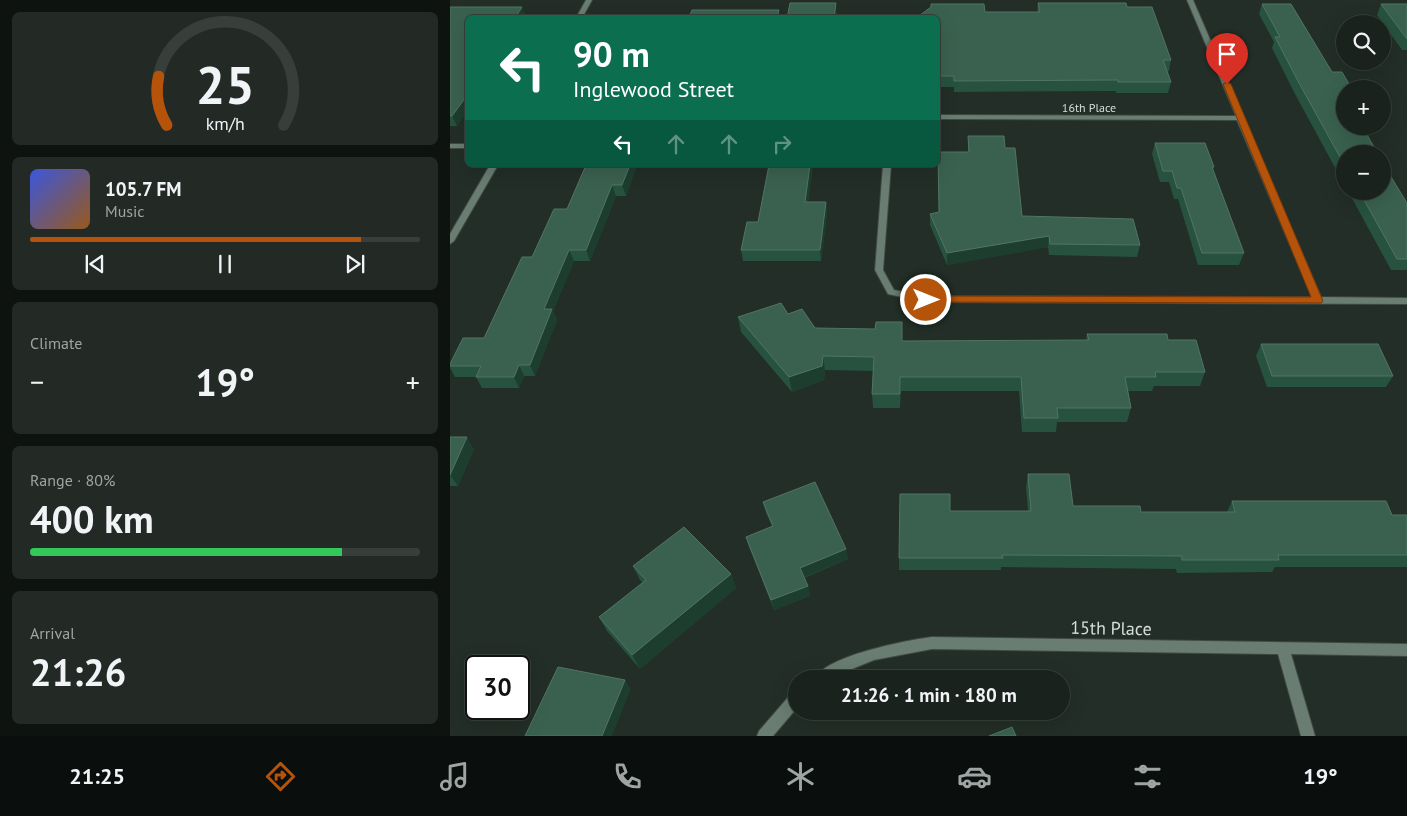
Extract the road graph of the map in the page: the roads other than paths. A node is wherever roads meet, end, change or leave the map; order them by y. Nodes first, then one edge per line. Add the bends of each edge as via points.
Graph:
1 (589, 0) edge
2 (1190, 0) edge
3 (581, 15) edge
4 (940, 117) edge
5 (1241, 118) junction
6 (450, 146) edge
7 (465, 146) edge
8 (493, 167) edge
9 (887, 167) edge
10 (450, 241) edge
11 (1318, 301) junction
12 (1407, 301) edge
13 (1283, 649) junction
14 (1407, 650) edge
15 (835, 670) edge
16 (788, 708) edge
17 (764, 736) edge
18 (1308, 736) edge

1 - 3 street
2 - 5 street
4 - 5 street, 16th Place
5 - 11 street
6 - 7 street
8 - 10 street
9 - 11 street via 879,270 891,292 926,300
11 - 12 street
13 - 14 street, 15th Place
13 - 15 street, 15th Place via 932,643 885,650
13 - 18 street
16 - 17 street

